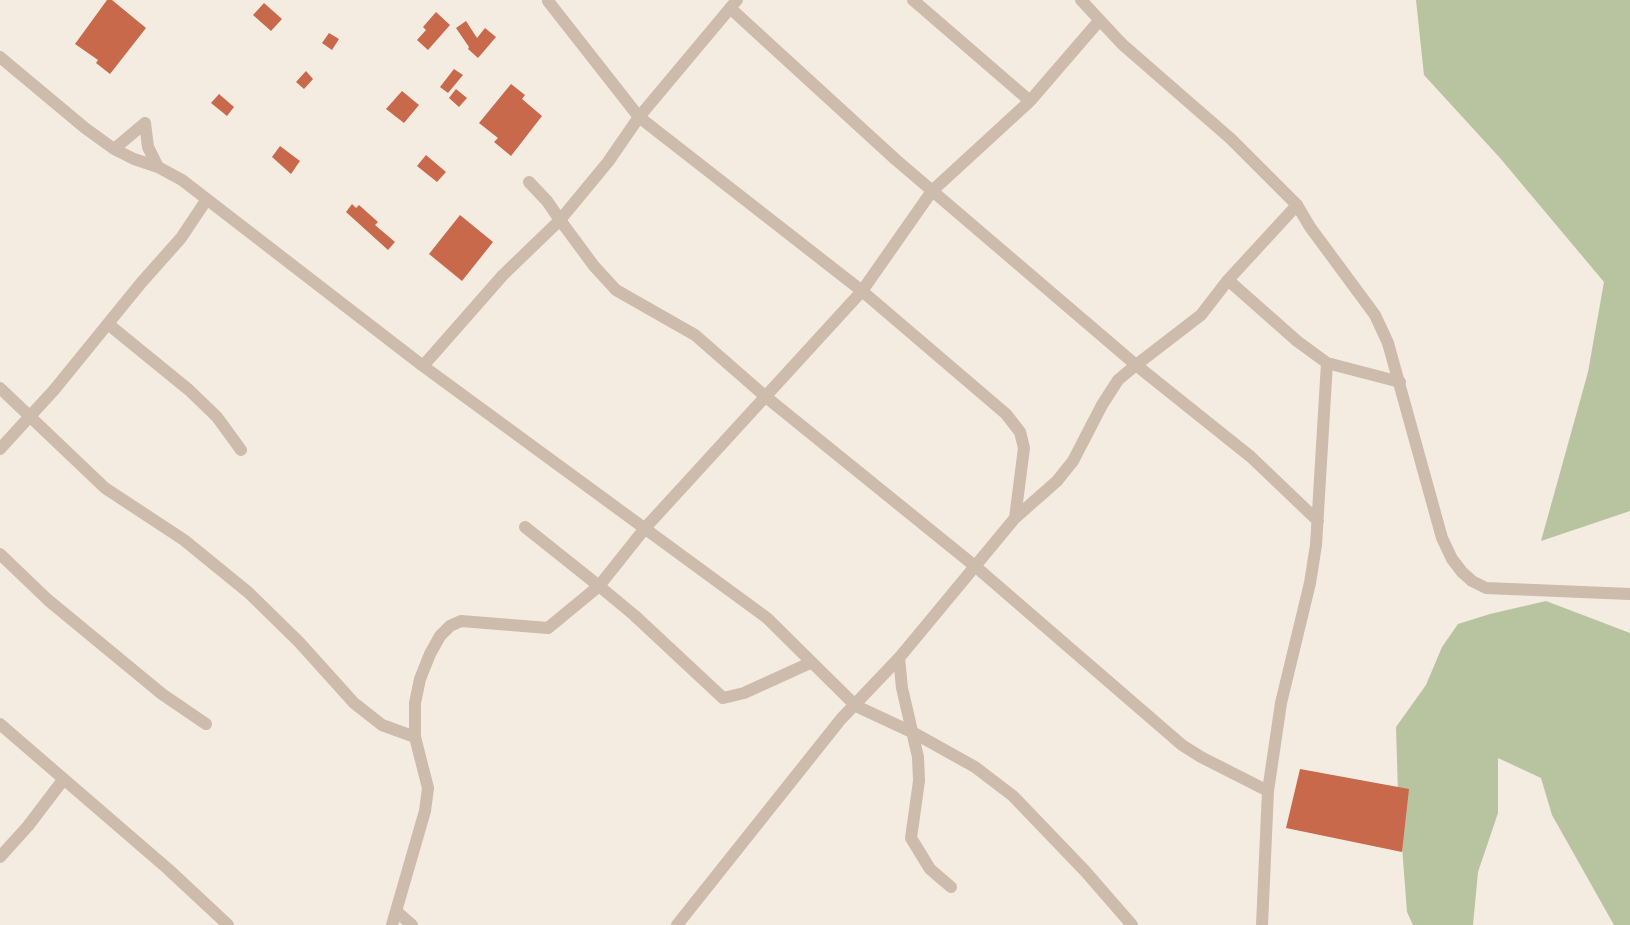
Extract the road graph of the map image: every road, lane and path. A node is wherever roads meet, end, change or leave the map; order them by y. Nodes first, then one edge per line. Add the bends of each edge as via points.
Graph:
1 (913, 0) edge
2 (1081, 0) edge
3 (548, 2) dead end
4 (734, 4) edge
5 (1099, 21) junction
6 (0, 57) edge
7 (1030, 101) junction
8 (639, 117) junction
9 (114, 149) junction
10 (158, 167) junction
11 (529, 182) dead end
12 (932, 191) junction
13 (207, 199) junction
14 (1297, 205) junction
15 (560, 220) junction
16 (1228, 280) junction
17 (862, 291) junction
18 (108, 324) junction
19 (1327, 363) junction
20 (1136, 365) junction
21 (423, 366) junction
22 (1400, 382) junction
23 (0, 388) edge
24 (766, 397) junction
25 (30, 415) junction
26 (0, 449) edge
27 (240, 450) dead end
28 (1015, 518) junction
29 (1318, 521) junction
30 (526, 527) dead end
31 (646, 527) junction
32 (0, 554) edge
33 (976, 567) junction
34 (599, 586) junction
35 (1630, 594) edge
36 (899, 658) junction
37 (810, 663) junction
38 (856, 706) junction
39 (0, 724) edge
40 (206, 724) dead end
41 (914, 733) junction
42 (415, 737) junction
43 (63, 780) junction
44 (1268, 791) junction
45 (0, 857) edge
46 (951, 887) dead end
47 (396, 911) junction
48 (228, 925) edge
49 (392, 925) edge
50 (412, 925) edge
51 (677, 925) edge
52 (1132, 925) edge
53 (1262, 925) edge

1 - 7 street
2 - 5 street
3 - 8 street
4 - 8 street
4 - 12 street
5 - 7 street
5 - 14 street via 1231,140
6 - 9 street
7 - 12 street
8 - 15 street via 608,162
8 - 17 street
9 - 10 street
9 - 10 street via 145,123 148,147
10 - 13 street
11 - 15 street
12 - 17 street
12 - 20 street
13 - 18 street via 181,238
13 - 21 street
14 - 16 street
14 - 22 street via 1375,315
15 - 21 street via 503,275
15 - 24 street via 616,290 695,335
16 - 19 street
16 - 20 street via 1201,314
17 - 24 street
17 - 28 street via 1006,414 1020,432 1024,448
18 - 25 street
18 - 27 street via 189,390 216,417
19 - 22 street
19 - 29 street
20 - 28 street via 1118,380 1073,462 1057,481
20 - 29 street via 1251,457
21 - 31 street
22 - 35 street via 1442,538 1462,572 1486,588
23 - 25 street
24 - 31 street
24 - 33 street
25 - 26 street
25 - 42 street via 105,488 184,540 248,593 299,642 354,703 382,725
28 - 33 street
29 - 44 street via 1310,583 1281,702
30 - 34 street
31 - 34 street
31 - 37 street via 767,618
32 - 40 street via 48,600 162,694
33 - 36 street
33 - 44 street via 1182,745
34 - 37 street via 722,698 744,693
34 - 42 street via 548,628 461,621 450,626 440,636 420,679 415,703
36 - 38 street
36 - 41 street via 902,688
37 - 38 street
38 - 41 street
38 - 51 street via 816,749
39 - 43 street
41 - 46 street via 919,781 911,838 930,869
41 - 52 street via 975,768 1013,796
42 - 47 street via 428,788 425,810
43 - 45 street
43 - 48 street
44 - 53 street
47 - 49 street
47 - 50 street

